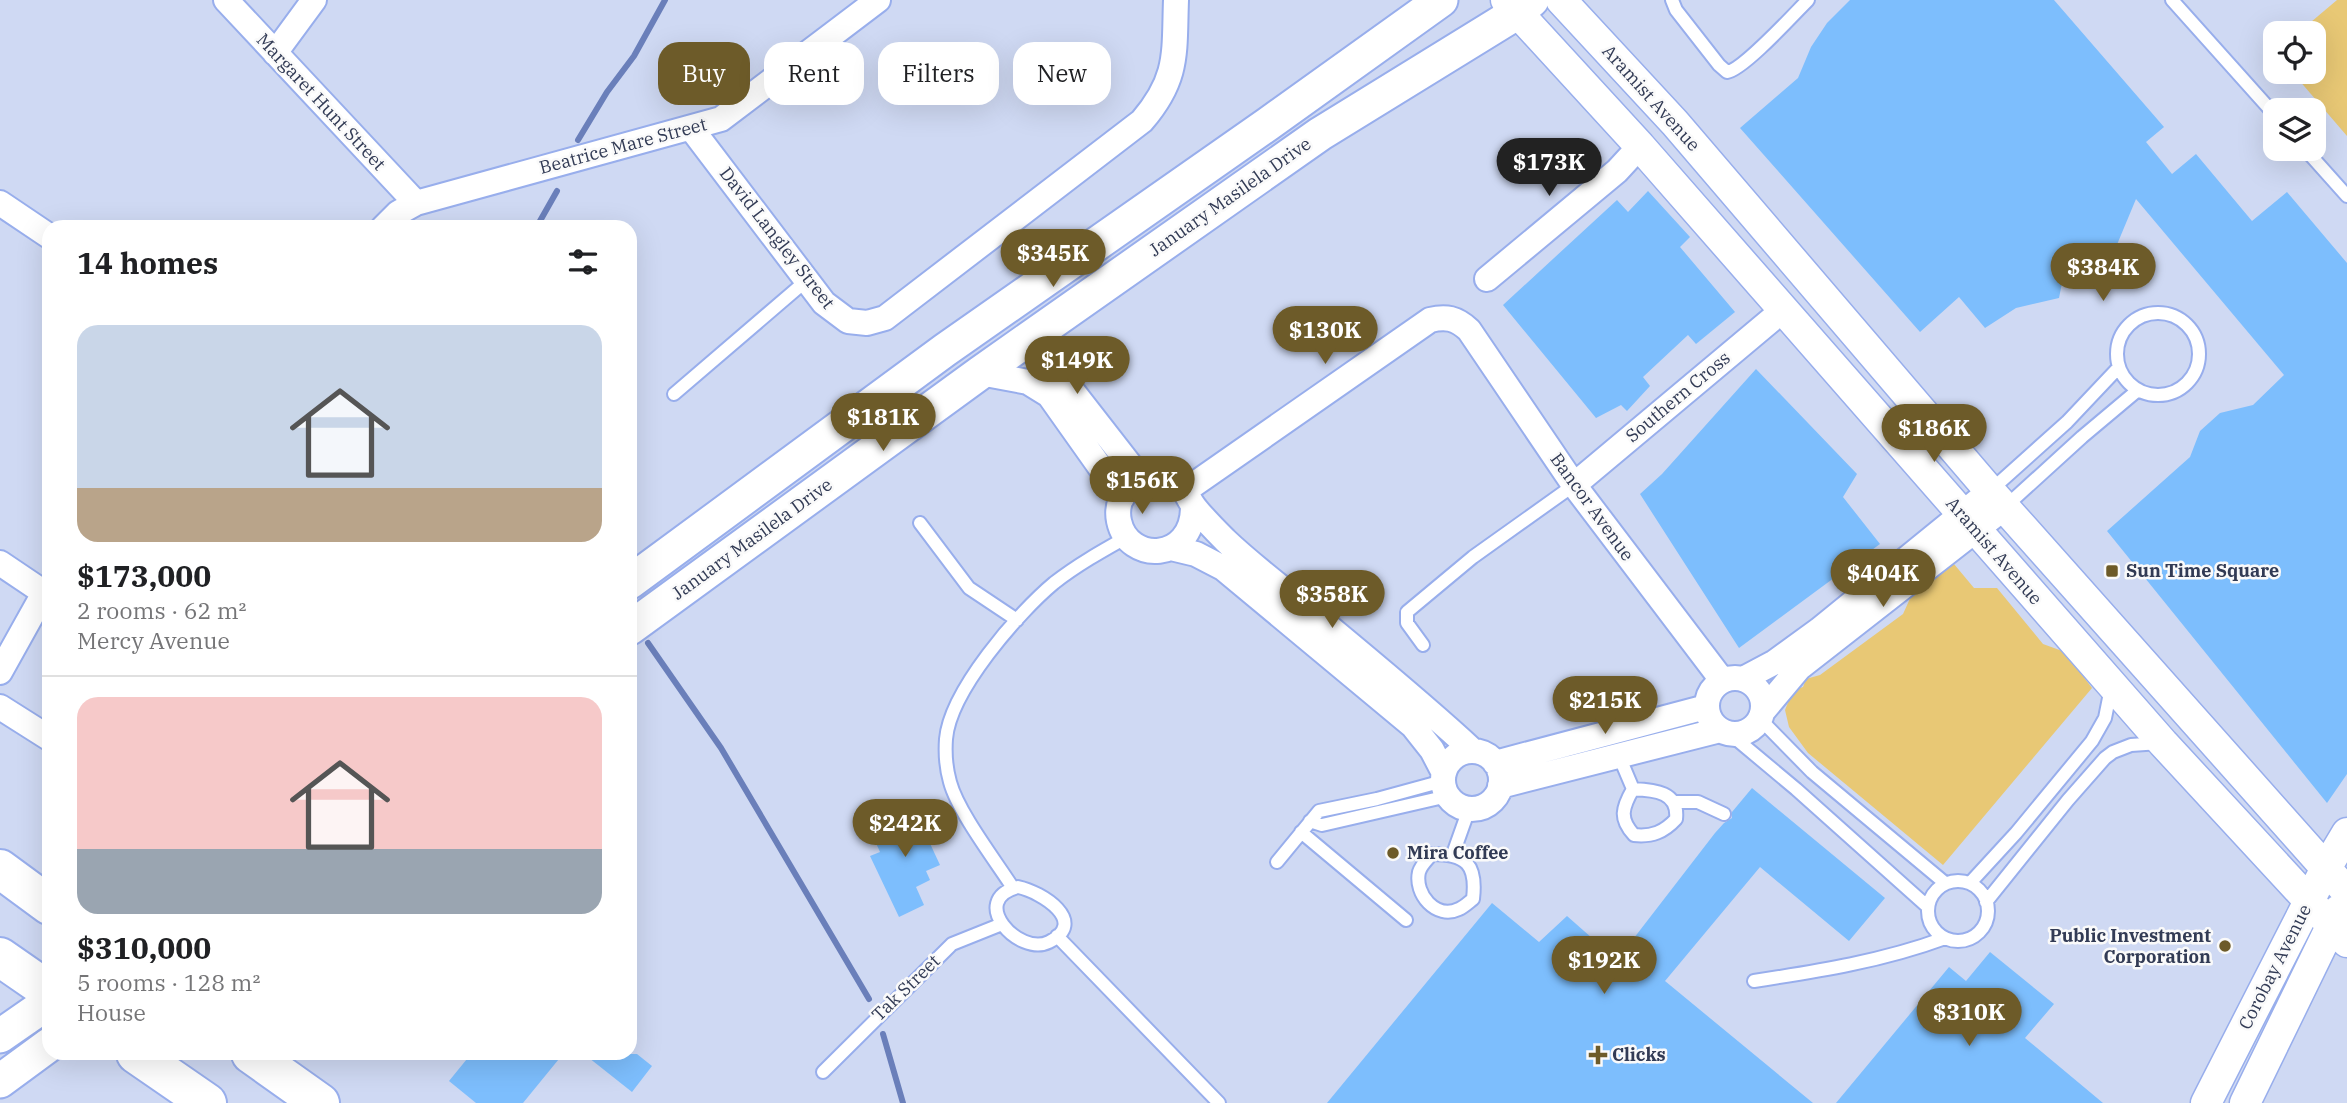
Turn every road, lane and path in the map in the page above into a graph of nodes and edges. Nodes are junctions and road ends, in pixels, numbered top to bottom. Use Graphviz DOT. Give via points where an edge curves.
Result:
graph roads {
  1 [pos="226,0"];
  2 [pos="314,0"];
  3 [pos="878,0"];
  4 [pos="1176,0"];
  5 [pos="1441,0"];
  6 [pos="1561,0"];
  7 [pos="1672,0"];
  8 [pos="1808,0"];
  9 [pos="2172,0"];
  10 [pos="1518,4"];
  11 [pos="275,53"];
  12 [pos="2263,102"];
  13 [pos="691,128"];
  14 [pos="1640,146"];
  15 [pos="2316,161"];
  16 [pos="2347,196"];
  17 [pos="416,203"];
  18 [pos="0,204"];
  19 [pos="391,220"];
  20 [pos="42,231"];
  21 [pos="1487,279"];
  22 [pos="807,280"];
  23 [pos="1783,310"];
  24 [pos="1032,339"];
  25 [pos="2119,368"];
  26 [pos="980,373"];
  27 [pos="2138,390"];
  28 [pos="674,394"];
  29 [pos="2067,422"];
  30 [pos="2082,437"];
  31 [pos="1141,479"];
  32 [pos="1574,485"];
  33 [pos="1122,498"];
  34 [pos="1189,498"];
  35 [pos="1997,499"];
  36 [pos="729,510"];
  37 [pos="1968,522"];
  38 [pos="920,523"];
  39 [pos="1127,537"];
  40 [pos="1171,548"];
  41 [pos="0,563"];
  42 [pos="637,577"];
  43 [pos="42,591"];
  44 [pos="42,602"];
  45 [pos="1017,620"];
  46 [pos="637,623"];
  47 [pos="1423,645"];
  48 [pos="0,672"];
  49 [pos="1733,679"];
  50 [pos="2111,684"];
  51 [pos="0,706"];
  52 [pos="1706,707"];
  53 [pos="1762,715"];
  54 [pos="1725,732"];
  55 [pos="42,733"];
  56 [pos="2164,743"];
  57 [pos="1473,751"];
  58 [pos="1619,756"];
  59 [pos="1498,775"];
  60 [pos="1633,789"];
  61 [pos="1451,790"];
  62 [pos="1674,802"];
  63 [pos="1724,814"];
  64 [pos="1301,832"];
  65 [pos="2347,833"];
  66 [pos="1453,854"];
  67 [pos="1277,862"];
  68 [pos="2326,868"];
  69 [pos="0,869"];
  70 [pos="1945,883"];
  71 [pos="1970,883"];
  72 [pos="1013,888"];
  73 [pos="2347,893"];
  74 [pos="42,900"];
  75 [pos="2310,901"];
  76 [pos="1986,902"];
  77 [pos="1928,907"];
  78 [pos="1406,920"];
  79 [pos="1002,924"];
  80 [pos="2339,933"];
  81 [pos="1057,936"];
  82 [pos="1945,938"];
  83 [pos="0,957"];
  84 [pos="1754,981"];
  85 [pos="42,986"];
  86 [pos="42,1007"];
  87 [pos="0,1036"];
  88 [pos="42,1050"];
  89 [pos="145,1060"];
  90 [pos="261,1060"];
  91 [pos="823,1072"];
  92 [pos="0,1081"];
  93 [pos="207,1103"];
  94 [pos="320,1103"];
  95 [pos="1219,1103"];
  96 [pos="2206,1103"];
  97 [pos="2245,1103"];
  1 -- 11 [label="street, Margaret Hunt Street"];
  2 -- 11 [label="street"];
  3 -- 13 [label="street, Beatrice Mare Street" via="721,119"];
  4 -- 22 [label="street, David Langley Street" via="1171,71 1162,96 1148,114 938,280 885,318 867,323 848,321 832,310"];
  5 -- 36 [label="main road, January Masilela Drive" via="945,349"];
  6 -- 35 [label="street, Aramist Avenue" via="1675,123"];
  7 -- 8 [label="lane" via="1727,72"];
  9 -- 12 [label="lane"];
  10 -- 14 [label="street, Aramist Avenue"];
  10 -- 24 [label="main road, January Masilela Drive" via="1320,134"];
  11 -- 17 [label="street, Margaret Hunt Street"];
  13 -- 17 [label="street, Beatrice Mare Street"];
  13 -- 22 [label="street, David Langley Street"];
  14 -- 21 [label="street" via="1617,172"];
  14 -- 23 [label="street, Aramist Avenue"];
  15 -- 16 [label="lane"];
  17 -- 19 [label="street, Beatrice Mare Street"];
  18 -- 20 [label="street"];
  22 -- 28 [label="lane"];
  23 -- 32 [label="street, Southern Cross"];
  23 -- 37 [label="street, Aramist Avenue"];
  24 -- 26 [label="main road, January Masilela Drive"];
  24 -- 31 [label="street"];
  24 -- 36 [label="main road" via="1016,331 994,338 813,468 781,488"];
  25 -- 27 [label="lane"];
  25 -- 27 [label="lane" via="2120,335 2135,319 2166,313 2186,323 2199,352 2189,382 2159,395"];
  25 -- 29 [label="lane"];
  26 -- 33 [label="street" via="1028,382 1049,395"];
  26 -- 46 [label="main road, January Masilela Drive"];
  27 -- 30 [label="lane"];
  29 -- 30 [label="lane"];
  29 -- 35 [label="lane"];
  30 -- 35 [label="lane"];
  31 -- 33 [label="street"];
  31 -- 34 [label="street" via="1170,478"];
  32 -- 34 [label="street, Bancor Avenue" via="1469,330 1442,317 1430,320"];
  32 -- 47 [label="lane" via="1406,612 1407,623"];
  32 -- 49 [label="street, Bancor Avenue"];
  33 -- 39 [label="street" via="1118,519"];
  34 -- 40 [label="street" via="1193,519 1189,531"];
  34 -- 57 [label="street" via="1227,542"];
  35 -- 37 [label="street"];
  35 -- 68 [label="street, Aramist Avenue"];
  36 -- 42 [label="main road, January Masilela Drive"];
  37 -- 49 [label="street" via="1775,662"];
  37 -- 50 [label="street, Aramist Avenue"];
  37 -- 53 [label="street" via="1800,668"];
  38 -- 45 [label="lane" via="969,588"];
  39 -- 40 [label="street" via="1147,550"];
  39 -- 45 [label="lane" via="1053,584"];
  40 -- 61 [label="street" via="1223,568 1413,726 1432,750"];
  41 -- 43 [label="street"];
  44 -- 48 [label="street"];
  45 -- 72 [label="lane" via="971,678 948,729 946,760 951,786"];
  49 -- 52 [label="street" via="1710,692"];
  49 -- 53 [label="street" via="1756,686"];
  50 -- 56 [label="street, Aramist Avenue"];
  50 -- 71 [label="lane" via="2097,734"];
  51 -- 55 [label="street"];
  52 -- 54 [label="street" via="1713,724"];
  52 -- 59 [label="street"];
  53 -- 54 [label="street" via="1747,732"];
  53 -- 70 [label="lane" via="1812,772"];
  54 -- 58 [label="street"];
  54 -- 77 [label="lane"];
  56 -- 75 [label="street, Aramist Avenue"];
  56 -- 76 [label="lane" via="2131,745 2105,758"];
  57 -- 59 [label="street" via="1489,757"];
  57 -- 61 [label="street" via="1451,759"];
  58 -- 59 [label="street"];
  58 -- 60 [label="lane"];
  59 -- 61 [label="street" via="1492,801 1478,808"];
  60 -- 62 [label="lane" via="1666,793"];
  60 -- 62 [label="lane" via="1626,800 1624,824 1634,835 1658,834 1670,826 1676,819"];
  61 -- 64 [label="lane" via="1322,825 1310,821"];
  61 -- 66 [label="lane"];
  62 -- 63 [label="lane" via="1699,802"];
  64 -- 67 [label="lane"];
  64 -- 78 [label="lane"];
  65 -- 68 [label="street, Corobay Avenue"];
  66 -- 66 [label="lane" via="1467,862 1475,878 1473,899 1458,910 1443,911 1424,898 1419,874 1432,854"];
  68 -- 73 [label="street, Aramist Avenue"];
  68 -- 75 [label="street, Corobay Avenue"];
  69 -- 74 [label="main road"];
  70 -- 71 [label="lane"];
  70 -- 77 [label="lane"];
  71 -- 76 [label="lane"];
  72 -- 79 [label="lane" via="1001,894 996,905"];
  72 -- 81 [label="lane" via="1029,889 1054,903 1063,923"];
  73 -- 80 [label="street, Corobay Avenue"];
  75 -- 80 [label="street, Aramist Avenue"];
  75 -- 96 [label="street, Corobay Avenue"];
  76 -- 82 [label="lane" via="1987,917 1980,931 1963,940"];
  77 -- 82 [label="lane" via="1931,925"];
  79 -- 81 [label="lane" via="1031,944 1043,945"];
  79 -- 91 [label="lane, Tak Street" via="952,944"];
  80 -- 97 [label="street, Corobay Avenue"];
  81 -- 95 [label="lane"];
  82 -- 84 [label="lane" via="1872,960"];
  83 -- 85 [label="main road"];
  86 -- 87 [label="main road"];
  88 -- 92 [label="main road"];
  89 -- 93 [label="main road"];
  90 -- 94 [label="main road"];
}
